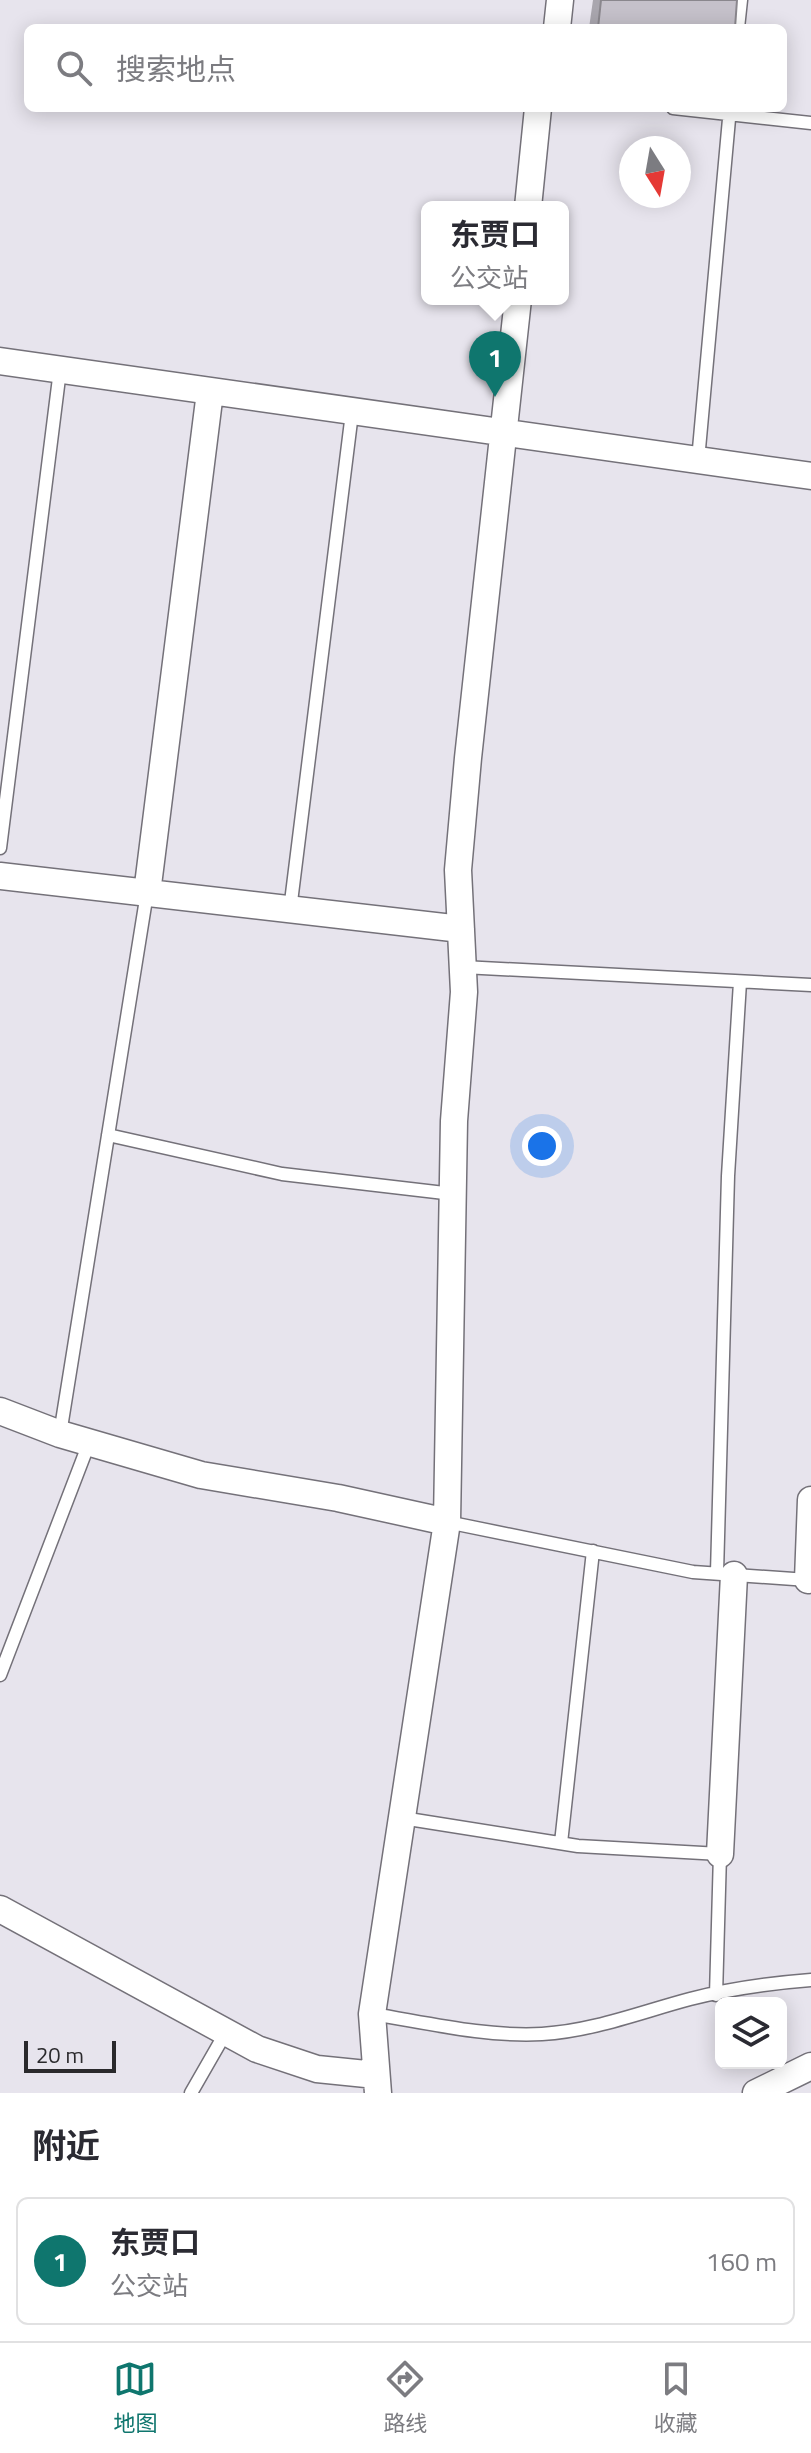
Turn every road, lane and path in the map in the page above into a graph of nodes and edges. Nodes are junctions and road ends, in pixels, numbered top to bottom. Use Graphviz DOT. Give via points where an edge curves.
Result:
graph roads {
  1 [pos="548,0"];
  2 [pos="560,0"];
  3 [pos="741,0"];
  4 [pos="545,24"];
  5 [pos="557,24"];
  6 [pos="738,24"];
  7 [pos="538,112"];
  8 [pos="550,112"];
  9 [pos="729,112"];
  10 [pos="736,112"];
  11 [pos="811,123"];
  12 [pos="529,201"];
  13 [pos="541,201"];
  14 [pos="518,305"];
  15 [pos="530,305"];
  16 [pos="0,361"];
  17 [pos="60,370"];
  18 [pos="210,392"];
  19 [pos="352,413"];
  20 [pos="512,434"];
  21 [pos="698,460"];
  22 [pos="811,476"];
  23 [pos="0,848"];
  24 [pos="0,876"];
  25 [pos="147,893"];
  26 [pos="290,910"];
  27 [pos="461,929"];
  28 [pos="463,967"];
  29 [pos="740,982"];
  30 [pos="811,985"];
  31 [pos="108,1135"];
  32 [pos="453,1194"];
  33 [pos="0,1411"];
  34 [pos="60,1434"];
  35 [pos="89,1443"];
  36 [pos="811,1500"];
  37 [pos="447,1522"];
  38 [pos="593,1551"];
  39 [pos="725,1574"];
  40 [pos="809,1580"];
  41 [pos="0,1675"];
  42 [pos="402,1818"];
  43 [pos="561,1843"];
  44 [pos="720,1854"];
  45 [pos="0,1909"];
  46 [pos="811,1980"];
  47 [pos="716,1995"];
  48 [pos="372,2014"];
  49 [pos="226,2032"];
  50 [pos="811,2066"];
  51 [pos="377,2084"];
  52 [pos="191,2093"];
  53 [pos="756,2093"];
  1 -- 4 [label="street"];
  2 -- 5 [label="street"];
  3 -- 6 [label="lane"];
  7 -- 12 [label="street"];
  8 -- 13 [label="street"];
  9 -- 21 [label="lane"];
  10 -- 11 [label="lane"];
  14 -- 20 [label="street"];
  15 -- 20 [label="street"];
  16 -- 17 [label="street"];
  17 -- 18 [label="street"];
  17 -- 23 [label="lane"];
  18 -- 19 [label="street"];
  18 -- 25 [label="street"];
  19 -- 20 [label="street"];
  19 -- 26 [label="lane"];
  20 -- 21 [label="street"];
  20 -- 27 [label="street" via="471,874"];
  21 -- 22 [label="street"];
  24 -- 25 [label="street"];
  25 -- 26 [label="street"];
  25 -- 31 [label="lane"];
  26 -- 27 [label="street"];
  27 -- 28 [label="street"];
  28 -- 29 [label="lane"];
  28 -- 32 [label="street"];
  29 -- 30 [label="lane"];
  29 -- 39 [label="lane" via="728,1176"];
  31 -- 32 [label="lane" via="282,1174"];
  31 -- 34 [label="lane"];
  32 -- 37 [label="street"];
  33 -- 34 [label="street"];
  34 -- 35 [label="street"];
  35 -- 37 [label="street" via="201,1475"];
  35 -- 41 [label="lane"];
  36 -- 40 [label="street"];
  37 -- 38 [label="lane"];
  37 -- 42 [label="street"];
  38 -- 39 [label="lane"];
  38 -- 43 [label="lane"];
  39 -- 40 [label="lane"];
  39 -- 44 [label="street"];
  42 -- 43 [label="lane"];
  42 -- 48 [label="street"];
  43 -- 44 [label="lane"];
  44 -- 47 [label="lane"];
  45 -- 49 [label="street"];
  46 -- 47 [label="lane"];
  47 -- 48 [label="lane" via="624,2020 543,2034 480,2032"];
  48 -- 51 [label="street"];
  49 -- 51 [label="street" via="257,2049"];
  49 -- 52 [label="lane"];
  50 -- 53 [label="street"];
}
